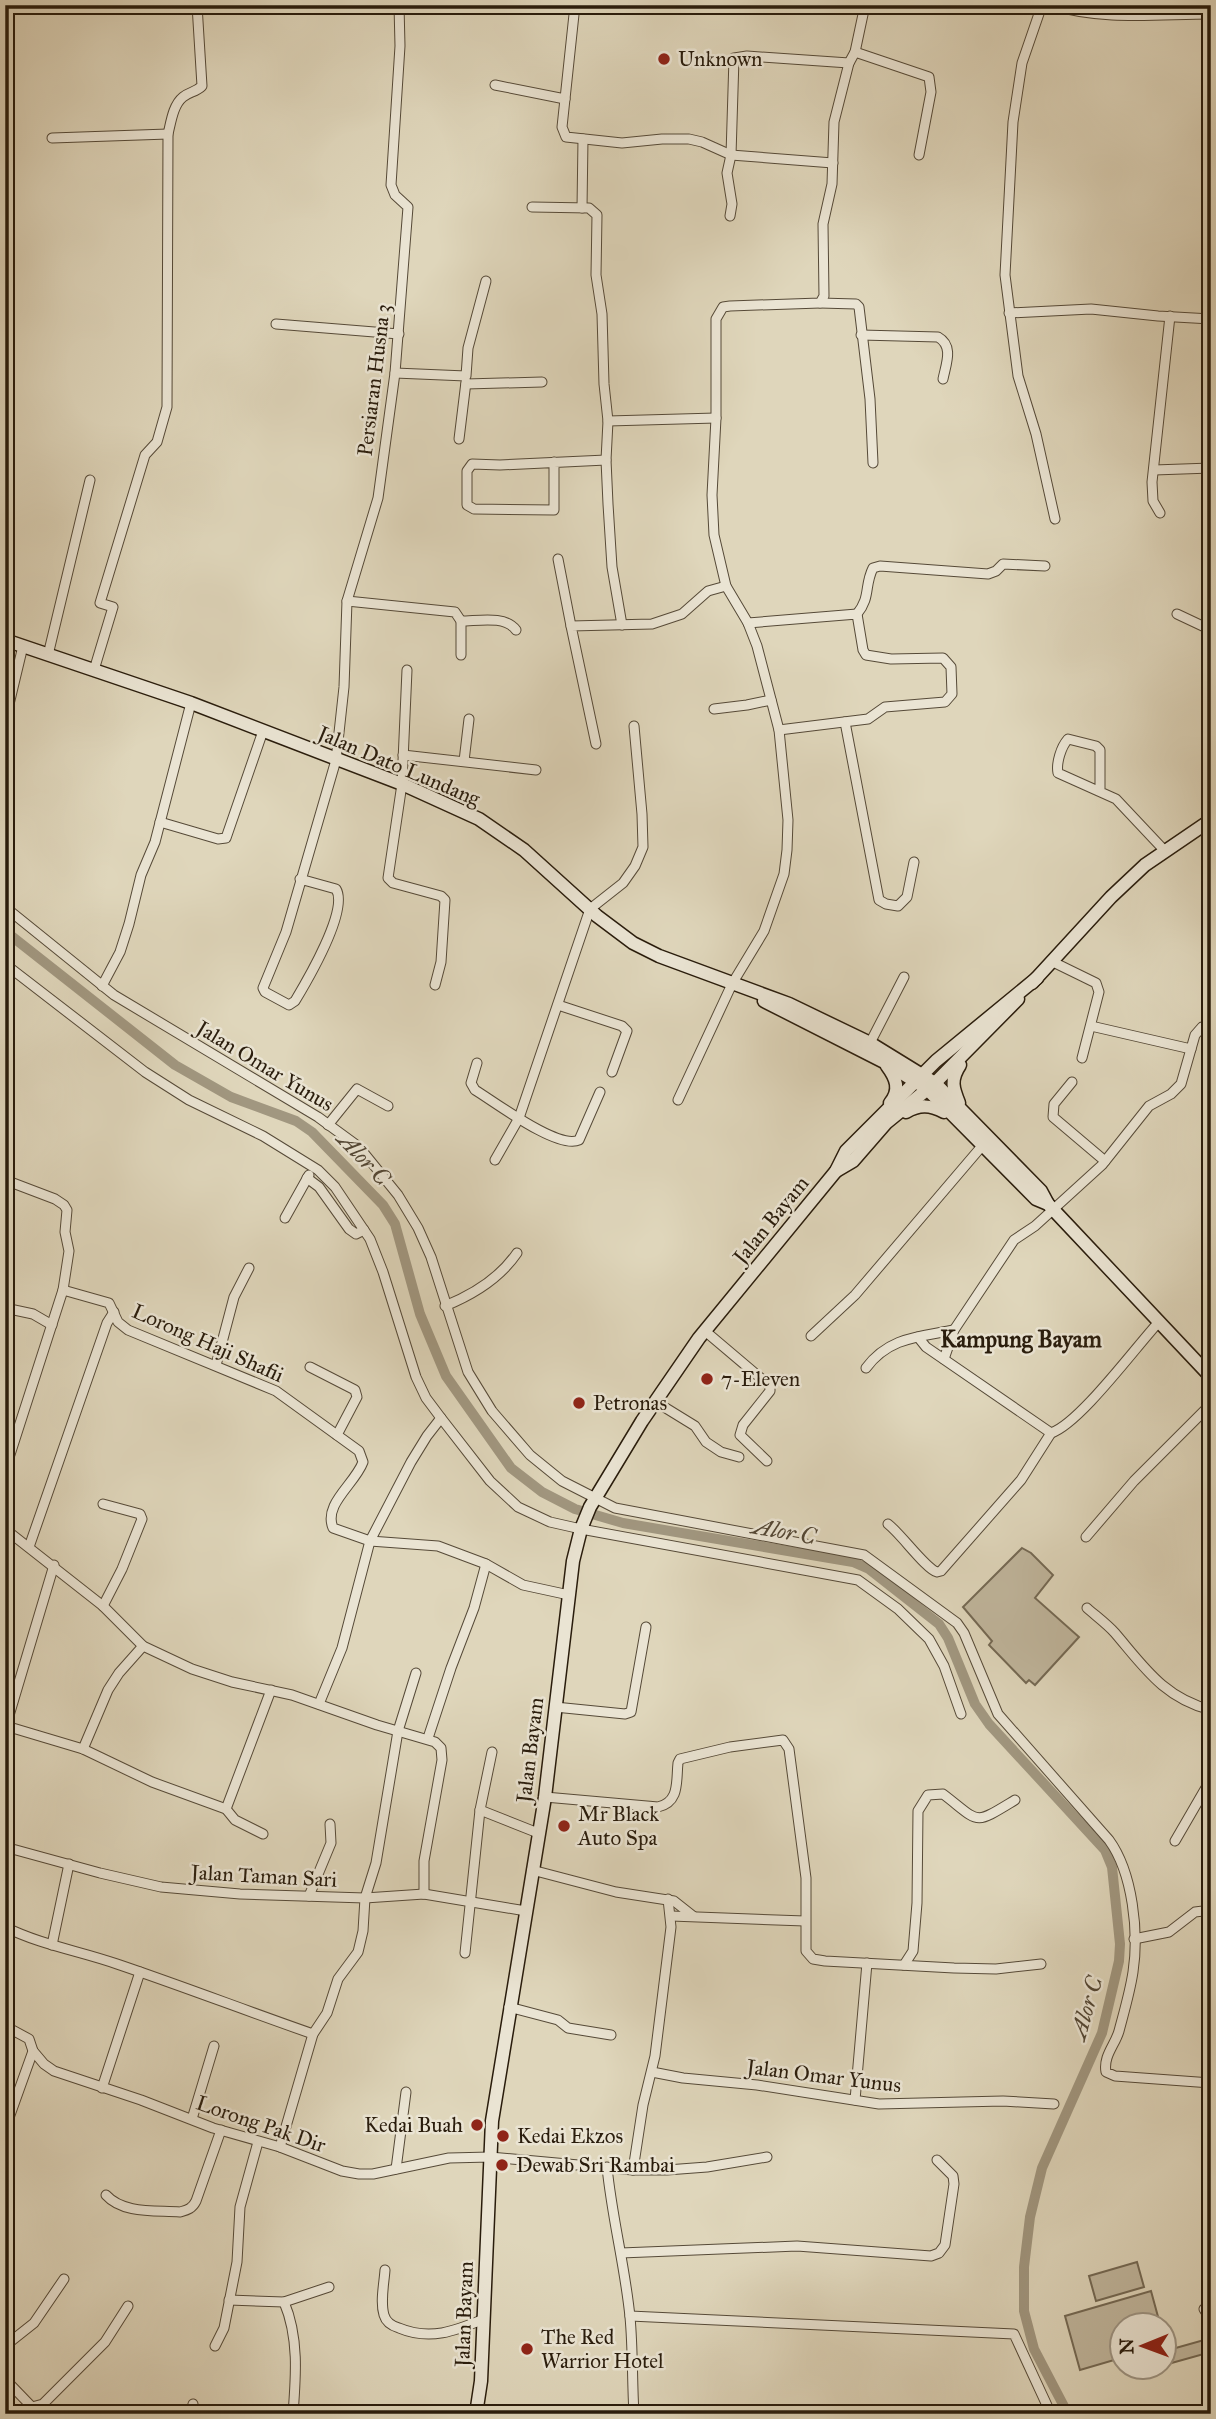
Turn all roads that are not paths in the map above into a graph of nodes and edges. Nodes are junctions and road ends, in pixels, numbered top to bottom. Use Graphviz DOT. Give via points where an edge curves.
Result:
graph roads {
  1 [pos="197,5"];
  2 [pos="399,5"];
  3 [pos="575,5"];
  4 [pos="865,5"];
  5 [pos="1042,5"];
  6 [pos="1052,5"];
  7 [pos="1211,14"];
  8 [pos="855,52"];
  9 [pos="849,63"];
  10 [pos="495,85"];
  11 [pos="565,99"];
  12 [pos="168,134"];
  13 [pos="51,138"];
  14 [pos="583,138"];
  15 [pos="731,155"];
  16 [pos="919,155"];
  17 [pos="833,163"];
  18 [pos="532,207"];
  19 [pos="582,208"];
  20 [pos="730,216"];
  21 [pos="486,281"];
  22 [pos="820,303"];
  23 [pos="1009,313"];
  24 [pos="1170,316"];
  25 [pos="1211,319"];
  26 [pos="276,324"];
  27 [pos="399,334"];
  28 [pos="861,335"];
  29 [pos="395,373"];
  30 [pos="943,379"];
  31 [pos="466,380"];
  32 [pos="542,383"];
  33 [pos="716,418"];
  34 [pos="608,421"];
  35 [pos="459,439"];
  36 [pos="606,460"];
  37 [pos="554,462"];
  38 [pos="873,463"];
  39 [pos="1211,468"];
  40 [pos="1154,470"];
  41 [pos="90,480"];
  42 [pos="1160,513"];
  43 [pos="1055,519"];
  44 [pos="558,559"];
  45 [pos="1045,566"];
  46 [pos="726,586"];
  47 [pos="348,601"];
  48 [pos="857,614"];
  49 [pos="1178,614"];
  50 [pos="461,621"];
  51 [pos="748,623"];
  52 [pos="622,625"];
  53 [pos="571,626"];
  54 [pos="516,630"];
  55 [pos="1211,630"];
  56 [pos="5,640"];
  57 [pos="23,646"];
  58 [pos="48,655"];
  59 [pos="461,655"];
  60 [pos="94,670"];
  61 [pos="407,670"];
  62 [pos="771,700"];
  63 [pos="191,703"];
  64 [pos="714,709"];
  65 [pos="469,719"];
  66 [pos="5,721"];
  67 [pos="845,722"];
  68 [pos="634,726"];
  69 [pos="779,730"];
  70 [pos="263,731"];
  71 [pos="596,744"];
  72 [pos="403,755"];
  73 [pos="336,760"];
  74 [pos="464,761"];
  75 [pos="536,770"];
  76 [pos="402,784"];
  77 [pos="1100,791"];
  78 [pos="1211,820"];
  79 [pos="160,822"];
  80 [pos="1164,850"];
  81 [pos="914,862"];
  82 [pos="300,879"];
  83 [pos="5,907"];
  84 [pos="590,909"];
  85 [pos="1051,961"];
  86 [pos="5,964"];
  87 [pos="904,976"];
  88 [pos="1037,978"];
  89 [pos="435,985"];
  90 [pos="102,986"];
  91 [pos="738,986"];
  92 [pos="558,1005"];
  93 [pos="1091,1026"];
  94 [pos="1211,1026"];
  95 [pos="870,1043"];
  96 [pos="1191,1049"];
  97 [pos="970,1050"];
  98 [pos="885,1058"];
  99 [pos="1082,1058"];
  100 [pos="936,1061"];
  101 [pos="477,1063"];
  102 [pos="612,1072"];
  103 [pos="1072,1082"];
  104 [pos="925,1083"];
  105 [pos="600,1092"];
  106 [pos="678,1100"];
  107 [pos="388,1106"];
  108 [pos="959,1114"];
  109 [pos="520,1118"];
  110 [pos="882,1120"];
  111 [pos="328,1125"];
  112 [pos="982,1146"];
  113 [pos="495,1160"];
  114 [pos="1105,1161"];
  115 [pos="313,1167"];
  116 [pos="307,1178"];
  117 [pos="5,1180"];
  118 [pos="1050,1207"];
  119 [pos="285,1218"];
  120 [pos="364,1230"];
  121 [pos="517,1253"];
  122 [pos="249,1268"];
  123 [pos="63,1290"];
  124 [pos="445,1306"];
  125 [pos="5,1308"];
  126 [pos="114,1312"];
  127 [pos="1158,1323"];
  128 [pos="52,1325"];
  129 [pos="954,1330"];
  130 [pos="705,1331"];
  131 [pos="811,1336"];
  132 [pos="918,1337"];
  133 [pos="944,1360"];
  134 [pos="216,1365"];
  135 [pos="310,1367"];
  136 [pos="866,1368"];
  137 [pos="1211,1377"];
  138 [pos="656,1402"];
  139 [pos="1211,1404"];
  140 [pos="441,1418"];
  141 [pos="1051,1433"];
  142 [pos="337,1435"];
  143 [pos="738,1457"];
  144 [pos="767,1461"];
  145 [pos="5,1469"];
  146 [pos="593,1502"];
  147 [pos="103,1504"];
  148 [pos="888,1524"];
  149 [pos="582,1527"];
  150 [pos="5,1529"];
  151 [pos="1086,1537"];
  152 [pos="370,1541"];
  153 [pos="29,1547"];
  154 [pos="486,1564"];
  155 [pos="54,1565"];
  156 [pos="569,1595"];
  157 [pos="103,1606"];
  158 [pos="1087,1608"];
  159 [pos="646,1628"];
  160 [pos="143,1646"];
  161 [pos="416,1673"];
  162 [pos="271,1690"];
  163 [pos="319,1704"];
  164 [pos="555,1707"];
  165 [pos="1211,1710"];
  166 [pos="961,1714"];
  167 [pos="6,1728"];
  168 [pos="398,1731"];
  169 [pos="428,1738"];
  170 [pos="83,1749"];
  171 [pos="492,1752"];
  172 [pos="1211,1779"];
  173 [pos="545,1797"];
  174 [pos="1015,1800"];
  175 [pos="226,1809"];
  176 [pos="480,1810"];
  177 [pos="330,1824"];
  178 [pos="538,1833"];
  179 [pos="262,1834"];
  180 [pos="1175,1842"];
  181 [pos="5,1847"];
  182 [pos="69,1864"];
  183 [pos="531,1870"];
  184 [pos="424,1894"];
  185 [pos="309,1896"];
  186 [pos="365,1898"];
  187 [pos="668,1899"];
  188 [pos="469,1901"];
  189 [pos="1211,1910"];
  190 [pos="526,1911"];
  191 [pos="671,1916"];
  192 [pos="693,1916"];
  193 [pos="805,1921"];
  194 [pos="5,1927"];
  195 [pos="1134,1940"];
  196 [pos="52,1945"];
  197 [pos="465,1953"];
  198 [pos="867,1963"];
  199 [pos="1041,1964"];
  200 [pos="904,1965"];
  201 [pos="140,1972"];
  202 [pos="509,2007"];
  203 [pos="5,2026"];
  204 [pos="313,2035"];
  205 [pos="611,2035"];
  206 [pos="214,2046"];
  207 [pos="33,2051"];
  208 [pos="652,2072"];
  209 [pos="1211,2083"];
  210 [pos="102,2088"];
  211 [pos="406,2092"];
  212 [pos="855,2100"];
  213 [pos="1054,2104"];
  214 [pos="191,2119"];
  215 [pos="5,2129"];
  216 [pos="221,2130"];
  217 [pos="258,2142"];
  218 [pos="280,2147"];
  219 [pos="489,2157"];
  220 [pos="767,2157"];
  221 [pos="937,2160"];
  222 [pos="607,2167"];
  223 [pos="397,2169"];
  224 [pos="632,2170"];
  225 [pos="106,2195"];
  226 [pos="621,2253"];
  227 [pos="384,2270"];
  228 [pos="64,2279"];
  229 [pos="329,2287"];
  230 [pos="229,2300"];
  231 [pos="284,2302"];
  232 [pos="128,2306"];
  233 [pos="1204,2309"];
  234 [pos="630,2316"];
  235 [pos="484,2319"];
  236 [pos="1211,2320"];
  237 [pos="5,2346"];
  238 [pos="215,2346"];
  239 [pos="5,2379"];
  240 [pos="293,2414"];
  241 [pos="476,2414"];
  242 [pos="635,2414"];
  243 [pos="1051,2414"];
  1 -- 12 [label="street" via="202,86 176,105"];
  2 -- 27 [label="street, Persiaran Husna 3" via="391,186 408,207"];
  3 -- 11 [label="street"];
  4 -- 8 [label="street"];
  5 -- 23 [label="street" via="1023,63 1013,122 1005,275"];
  6 -- 7 [label="street" via="1099,14"];
  8 -- 9 [label="street"];
  8 -- 16 [label="street" via="929,77 931,92"];
  9 -- 15 [label="street" via="734,58"];
  9 -- 17 [label="street" via="834,122"];
  10 -- 11 [label="street"];
  11 -- 14 [label="street" via="564,135"];
  12 -- 13 [label="street"];
  12 -- 60 [label="street" via="167,407 157,442 145,455 100,603 113,607"];
  14 -- 15 [label="street" via="622,143 689,139"];
  14 -- 19 [label="street"];
  15 -- 17 [label="street"];
  15 -- 20 [label="street" via="727,173"];
  17 -- 22 [label="street" via="822,224 825,286"];
  18 -- 19 [label="street"];
  19 -- 34 [label="street" via="592,209 598,219 596,275"];
  21 -- 31 [label="street" via="468,348"];
  22 -- 28 [label="street" via="856,304"];
  22 -- 33 [label="street" via="723,307 715,334"];
  23 -- 24 [label="street" via="1091,309"];
  23 -- 43 [label="street" via="1018,376"];
  24 -- 25 [label="street"];
  24 -- 40 [label="street"];
  26 -- 27 [label="street"];
  27 -- 29 [label="street, Persiaran Husna 3"];
  28 -- 30 [label="street" via="938,337 947,346"];
  28 -- 38 [label="street"];
  29 -- 31 [label="street"];
  29 -- 47 [label="street, Persiaran Husna 3" via="378,498"];
  31 -- 32 [label="street"];
  31 -- 35 [label="street"];
  33 -- 34 [label="street"];
  33 -- 46 [label="street" via="714,535"];
  34 -- 36 [label="street"];
  36 -- 37 [label="street"];
  36 -- 52 [label="street" via="612,567"];
  37 -- 37 [label="street" via="470,465 467,505 474,509 554,510"];
  39 -- 40 [label="street"];
  40 -- 42 [label="street" via="1153,501"];
  41 -- 58 [label="street"];
  44 -- 53 [label="street"];
  45 -- 48 [label="street" via="1003,564 988,574 880,566 873,568 866,604"];
  46 -- 51 [label="street"];
  46 -- 52 [label="street" via="708,591 682,614 652,624"];
  47 -- 50 [label="street" via="455,612"];
  47 -- 73 [label="street, Persiaran Husna 3"];
  48 -- 51 [label="street"];
  48 -- 67 [label="street" via="866,655 943,658 951,667 952,694 945,702 885,707 868,719"];
  49 -- 55 [label="street"];
  50 -- 54 [label="street" via="501,620"];
  50 -- 59 [label="street"];
  51 -- 62 [label="street"];
  52 -- 53 [label="street"];
  53 -- 71 [label="street"];
  56 -- 57 [label="main road, Jalan Dato Lundang"];
  57 -- 58 [label="main road, Jalan Dato Lundang"];
  57 -- 66 [label="street"];
  58 -- 60 [label="main road, Jalan Dato Lundang"];
  60 -- 63 [label="main road, Jalan Dato Lundang"];
  61 -- 72 [label="street"];
  62 -- 64 [label="street"];
  62 -- 69 [label="street"];
  63 -- 70 [label="main road, Jalan Dato Lundang"];
  63 -- 79 [label="street"];
  65 -- 74 [label="street"];
  67 -- 69 [label="street"];
  67 -- 81 [label="street" via="878,900 898,906 907,897"];
  68 -- 84 [label="street" via="643,847 623,883"];
  69 -- 91 [label="street" via="788,820 784,874"];
  70 -- 73 [label="main road, Jalan Dato Lundang"];
  70 -- 79 [label="street" via="226,838"];
  72 -- 74 [label="street"];
  72 -- 76 [label="street"];
  73 -- 76 [label="main road, Jalan Dato Lundang"];
  73 -- 82 [label="street, Persiaran Husna 3"];
  74 -- 75 [label="street"];
  76 -- 84 [label="main road, Jalan Dato Lundang" via="502,833"];
  76 -- 89 [label="street" via="388,878 445,900"];
  77 -- 77 [label="street" via="1058,774 1060,753 1068,740 1100,750"];
  77 -- 80 [label="street" via="1116,799"];
  78 -- 80 [label="main road"];
  79 -- 90 [label="street" via="120,952"];
  80 -- 85 [label="main road" via="1111,897"];
  82 -- 82 [label="street, Persiaran Husna 3" via="286,932 263,988 285,1004 295,1001 323,952 340,896 337,889"];
  83 -- 90 [label="street, Jalan Omar Yunus"];
  84 -- 91 [label="main road, Jalan Dato Lundang" via="633,943"];
  84 -- 92 [label="street"];
  85 -- 88 [label="main road"];
  85 -- 93 [label="street" via="1096,983 1099,992"];
  86 -- 115 [label="street" via="145,1072"];
  87 -- 95 [label="street"];
  88 -- 97 [label="main road"];
  88 -- 100 [label="main road"];
  90 -- 111 [label="street, Jalan Omar Yunus"];
  91 -- 95 [label="main road, Jalan Dato Lundang" via="789,1004"];
  91 -- 98 [label="main road, Jalan Dato Lundang" via="784,1013"];
  91 -- 106 [label="street"];
  92 -- 102 [label="street" via="627,1031"];
  92 -- 109 [label="street"];
  93 -- 96 [label="street"];
  93 -- 99 [label="street"];
  94 -- 96 [label="street" via="1202,1027 1195,1035"];
  95 -- 98 [label="main road, Jalan Dato Lundang"];
  96 -- 114 [label="street" via="1181,1084 1149,1106"];
  97 -- 104 [label="main road"];
  97 -- 108 [label="main road" via="952,1084"];
  98 -- 100 [label="main road"];
  98 -- 104 [label="main road, Jalan Dato Lundang"];
  98 -- 110 [label="main road" via="897,1086"];
  100 -- 104 [label="main road"];
  101 -- 109 [label="street" via="473,1088"];
  103 -- 114 [label="street" via="1054,1104 1053,1118"];
  104 -- 108 [label="main road, Jalan Dato Lundang"];
  104 -- 110 [label="main road, Jalan Bayam"];
  105 -- 109 [label="street" via="579,1140 573,1143"];
  107 -- 111 [label="street" via="357,1089"];
  108 -- 110 [label="main road" via="928,1105"];
  108 -- 112 [label="main road, Jalan Dato Lundang"];
  108 -- 118 [label="main road, Jalan Dato Lundang" via="1041,1191"];
  109 -- 113 [label="street"];
  110 -- 130 [label="main road, Jalan Bayam" via="853,1161 835,1171"];
  111 -- 124 [label="street, Jalan Omar Yunus" via="359,1147 398,1195 431,1257"];
  112 -- 118 [label="main road, Jalan Dato Lundang"];
  112 -- 131 [label="street" via="855,1295"];
  114 -- 118 [label="street"];
  115 -- 116 [label="street"];
  115 -- 120 [label="street" via="335,1187"];
  116 -- 119 [label="street"];
  116 -- 120 [label="street" via="319,1187 349,1229 356,1234"];
  117 -- 123 [label="street" via="55,1199 67,1210 69,1251"];
  118 -- 127 [label="main road, Jalan Dato Lundang"];
  118 -- 129 [label="street" via="1035,1226 1014,1240"];
  120 -- 140 [label="street" via="383,1272 416,1377"];
  121 -- 124 [label="street" via="477,1292"];
  122 -- 134 [label="street" via="234,1297"];
  123 -- 126 [label="street, Lorong Haji Shafii" via="109,1303"];
  123 -- 128 [label="street"];
  124 -- 146 [label="street, Jalan Omar Yunus" via="468,1371 492,1412 530,1455"];
  125 -- 128 [label="street" via="33,1314"];
  126 -- 134 [label="street, Lorong Haji Shafii" via="117,1322 128,1330"];
  126 -- 153 [label="street"];
  127 -- 137 [label="main road, Jalan Dato Lundang"];
  127 -- 141 [label="street" via="1086,1405"];
  128 -- 145 [label="street"];
  129 -- 132 [label="street"];
  129 -- 133 [label="street"];
  130 -- 138 [label="main road, Jalan Bayam"];
  130 -- 144 [label="street" via="771,1386 740,1435"];
  132 -- 133 [label="street"];
  132 -- 136 [label="street" via="884,1349"];
  133 -- 141 [label="street"];
  134 -- 142 [label="street, Lorong Haji Shafii" via="276,1391"];
  135 -- 142 [label="street" via="355,1390"];
  138 -- 143 [label="street" via="695,1426 706,1442"];
  138 -- 146 [label="main road, Jalan Bayam"];
  139 -- 151 [label="street"];
  140 -- 149 [label="street" via="490,1480 518,1507 550,1522"];
  140 -- 152 [label="street" via="411,1462"];
  141 -- 148 [label="street" via="1021,1480 941,1571 929,1569"];
  142 -- 152 [label="street, Lorong Haji Shafii" via="359,1451 363,1462 332,1507 330,1522 340,1532"];
  146 -- 149 [label="main road, Jalan Bayam"];
  146 -- 195 [label="street, Jalan Omar Yunus" via="864,1555 950,1617 964,1633 998,1714 1117,1852 1130,1895"];
  147 -- 157 [label="street" via="140,1514 142,1519"];
  149 -- 156 [label="main road, Jalan Bayam"];
  149 -- 166 [label="street" via="858,1580 929,1639"];
  150 -- 153 [label="street"];
  152 -- 154 [label="street, Lorong Haji Shafii" via="438,1546"];
  152 -- 163 [label="street" via="342,1648"];
  153 -- 155 [label="street"];
  154 -- 156 [label="street, Lorong Haji Shafii" via="523,1585"];
  154 -- 169 [label="street"];
  155 -- 157 [label="street"];
  155 -- 167 [label="street"];
  156 -- 164 [label="main road, Jalan Bayam"];
  157 -- 160 [label="street"];
  158 -- 165 [label="street" via="1114,1631 1160,1684"];
  159 -- 164 [label="street" via="631,1712"];
  160 -- 162 [label="street" via="192,1669"];
  160 -- 170 [label="street" via="108,1690"];
  161 -- 168 [label="street"];
  162 -- 163 [label="street"];
  162 -- 175 [label="street"];
  163 -- 168 [label="street"];
  164 -- 173 [label="main road, Jalan Bayam"];
  167 -- 170 [label="street"];
  168 -- 169 [label="street"];
  168 -- 186 [label="street" via="376,1863"];
  169 -- 184 [label="street" via="441,1748 442,1760 424,1861"];
  170 -- 175 [label="street" via="152,1782"];
  171 -- 176 [label="street"];
  172 -- 180 [label="street"];
  173 -- 178 [label="main road, Jalan Bayam"];
  173 -- 193 [label="street" via="668,1805 674,1799 680,1759 783,1740 789,1749 806,1878"];
  174 -- 200 [label="street" via="981,1819 972,1818 943,1794 928,1795 918,1811 913,1951"];
  175 -- 179 [label="street" via="235,1820"];
  176 -- 178 [label="street"];
  176 -- 188 [label="street"];
  177 -- 185 [label="street" via="331,1843"];
  178 -- 183 [label="main road, Jalan Bayam"];
  181 -- 182 [label="street, Jalan Taman Sari"];
  182 -- 185 [label="street, Jalan Taman Sari" via="161,1887"];
  182 -- 196 [label="street"];
  183 -- 187 [label="street" via="616,1892"];
  183 -- 190 [label="main road, Jalan Bayam"];
  184 -- 186 [label="street, Jalan Taman Sari"];
  184 -- 188 [label="street, Jalan Taman Sari"];
  185 -- 186 [label="street, Jalan Taman Sari"];
  186 -- 204 [label="street" via="358,1952 338,1979 327,2013"];
  187 -- 191 [label="street"];
  187 -- 192 [label="street"];
  188 -- 190 [label="street, Jalan Taman Sari"];
  188 -- 197 [label="street"];
  189 -- 195 [label="street" via="1195,1912 1169,1932"];
  190 -- 202 [label="main road, Jalan Bayam"];
  191 -- 192 [label="street"];
  191 -- 208 [label="street"];
  192 -- 193 [label="street"];
  193 -- 198 [label="street" via="806,1951 813,1959"];
  194 -- 196 [label="street"];
  195 -- 209 [label="street, Jalan Omar Yunus" via="1133,1973 1118,2035 1105,2062 1106,2072"];
  196 -- 201 [label="street"];
  198 -- 200 [label="street"];
  198 -- 212 [label="street"];
  199 -- 200 [label="street" via="996,1969"];
  201 -- 204 [label="street"];
  201 -- 210 [label="street"];
  202 -- 205 [label="street" via="558,2020 568,2028"];
  202 -- 219 [label="main road, Jalan Bayam"];
  203 -- 207 [label="street, Lorong Pak Dir" via="29,2039"];
  204 -- 218 [label="street"];
  206 -- 214 [label="street"];
  207 -- 210 [label="street, Lorong Pak Dir" via="54,2071"];
  207 -- 215 [label="street"];
  208 -- 212 [label="street, Jalan Omar Yunus"];
  208 -- 224 [label="street"];
  210 -- 214 [label="street, Lorong Pak Dir"];
  211 -- 223 [label="street"];
  212 -- 213 [label="street, Jalan Omar Yunus"];
  214 -- 216 [label="street, Lorong Pak Dir"];
  216 -- 217 [label="street, Lorong Pak Dir"];
  216 -- 225 [label="street" via="196,2201 187,2210 131,2208"];
  217 -- 218 [label="street, Lorong Pak Dir"];
  217 -- 230 [label="street" via="240,2207"];
  218 -- 223 [label="street, Lorong Pak Dir" via="350,2172"];
  219 -- 222 [label="street, Lorong Pak Dir"];
  219 -- 223 [label="street, Lorong Pak Dir" via="449,2158"];
  219 -- 235 [label="main road, Jalan Bayam"];
  220 -- 224 [label="street, Lorong Pak Dir" via="708,2167"];
  221 -- 226 [label="street" via="953,2176 954,2184 944,2245 931,2256 797,2246"];
  222 -- 224 [label="street, Lorong Pak Dir"];
  222 -- 226 [label="street"];
  226 -- 234 [label="street"];
  227 -- 235 [label="street" via="384,2317 391,2325 437,2335"];
  228 -- 237 [label="street" via="34,2323"];
  229 -- 231 [label="street"];
  230 -- 231 [label="street"];
  230 -- 238 [label="street"];
  231 -- 240 [label="street" via="297,2369"];
  232 -- 239 [label="street" via="105,2342 43,2404 32,2407"];
  233 -- 236 [label="street"];
  234 -- 242 [label="street"];
  234 -- 243 [label="street" via="1014,2334"];
  235 -- 241 [label="main road, Jalan Bayam"];
}
